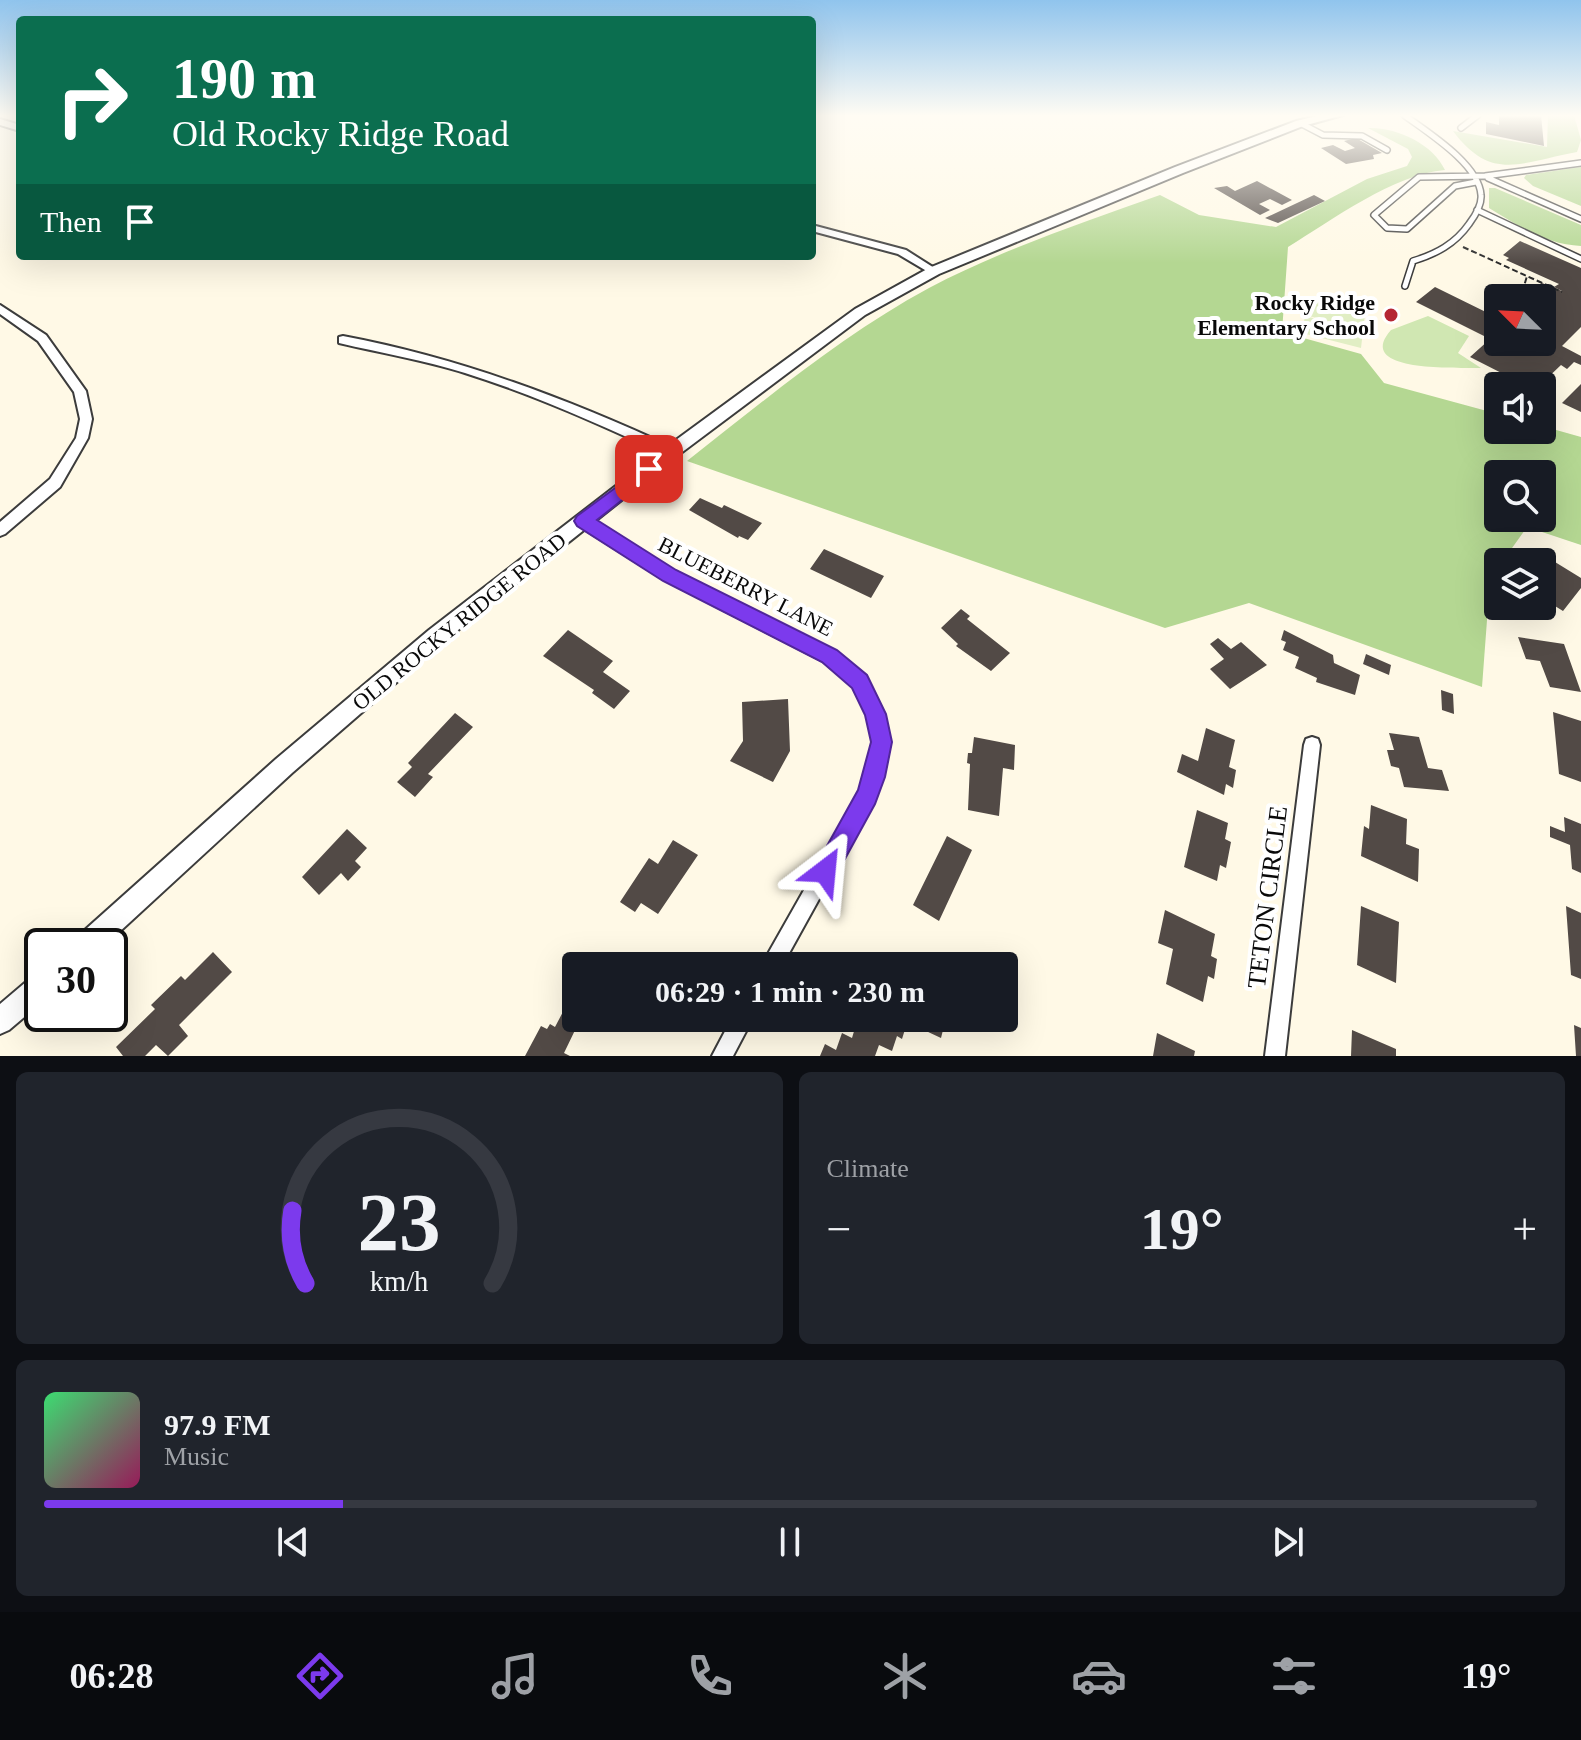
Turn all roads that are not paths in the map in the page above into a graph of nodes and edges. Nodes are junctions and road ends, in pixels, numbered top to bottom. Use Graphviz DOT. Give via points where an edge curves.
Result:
graph roads {
  1 [pos="1192,164"];
  2 [pos="1461,164"];
  3 [pos="1572,164"];
  4 [pos="1485,176"];
  5 [pos="1474,180"];
  6 [pos="1477,210"];
  7 [pos="1581,219"];
  8 [pos="816,229"];
  9 [pos="1581,259"];
  10 [pos="934,271"];
  11 [pos="1405,286"];
  12 [pos="0,309"];
  13 [pos="343,340"];
  14 [pos="671,452"];
  15 [pos="583,521"];
  16 [pos="0,530"];
  17 [pos="1312,745"];
  18 [pos="106,928"];
  19 [pos="779,952"];
  20 [pos="24,1000"];
  21 [pos="0,1021"];
  22 [pos="735,1032"];
  23 [pos="722,1056"];
  24 [pos="1275,1056"];
  1 -- 10 [label="street, OLD ROCKY RIDGE ROAD"];
  2 -- 5 [label="lane"];
  3 -- 4 [label="lane"];
  4 -- 5 [label="lane"];
  4 -- 7 [label="lane"];
  5 -- 5 [label="lane" via="1455,186 1402,230 1387,228 1374,215 1419,177"];
  5 -- 6 [label="lane" via="1481,199"];
  6 -- 9 [label="lane"];
  6 -- 11 [label="lane" via="1453,242 1435,255 1413,261"];
  8 -- 10 [label="street" via="902,252"];
  10 -- 14 [label="street, OLD ROCKY RIDGE ROAD" via="860,312"];
  12 -- 16 [label="street" via="42,338 80,391 86,419 82,438 55,483"];
  13 -- 14 [label="street" via="466,367"];
  14 -- 15 [label="street, OLD ROCKY RIDGE ROAD"];
  15 -- 18 [label="street, OLD ROCKY RIDGE ROAD" via="381,683"];
  15 -- 19 [label="street, BLUEBERRY LANE" via="670,576 829,656 859,681 876,714 881,742 867,796"];
  17 -- 24 [label="street, TETON CIRCLE"];
  20 -- 21 [label="street"];
  22 -- 23 [label="street"];
}
